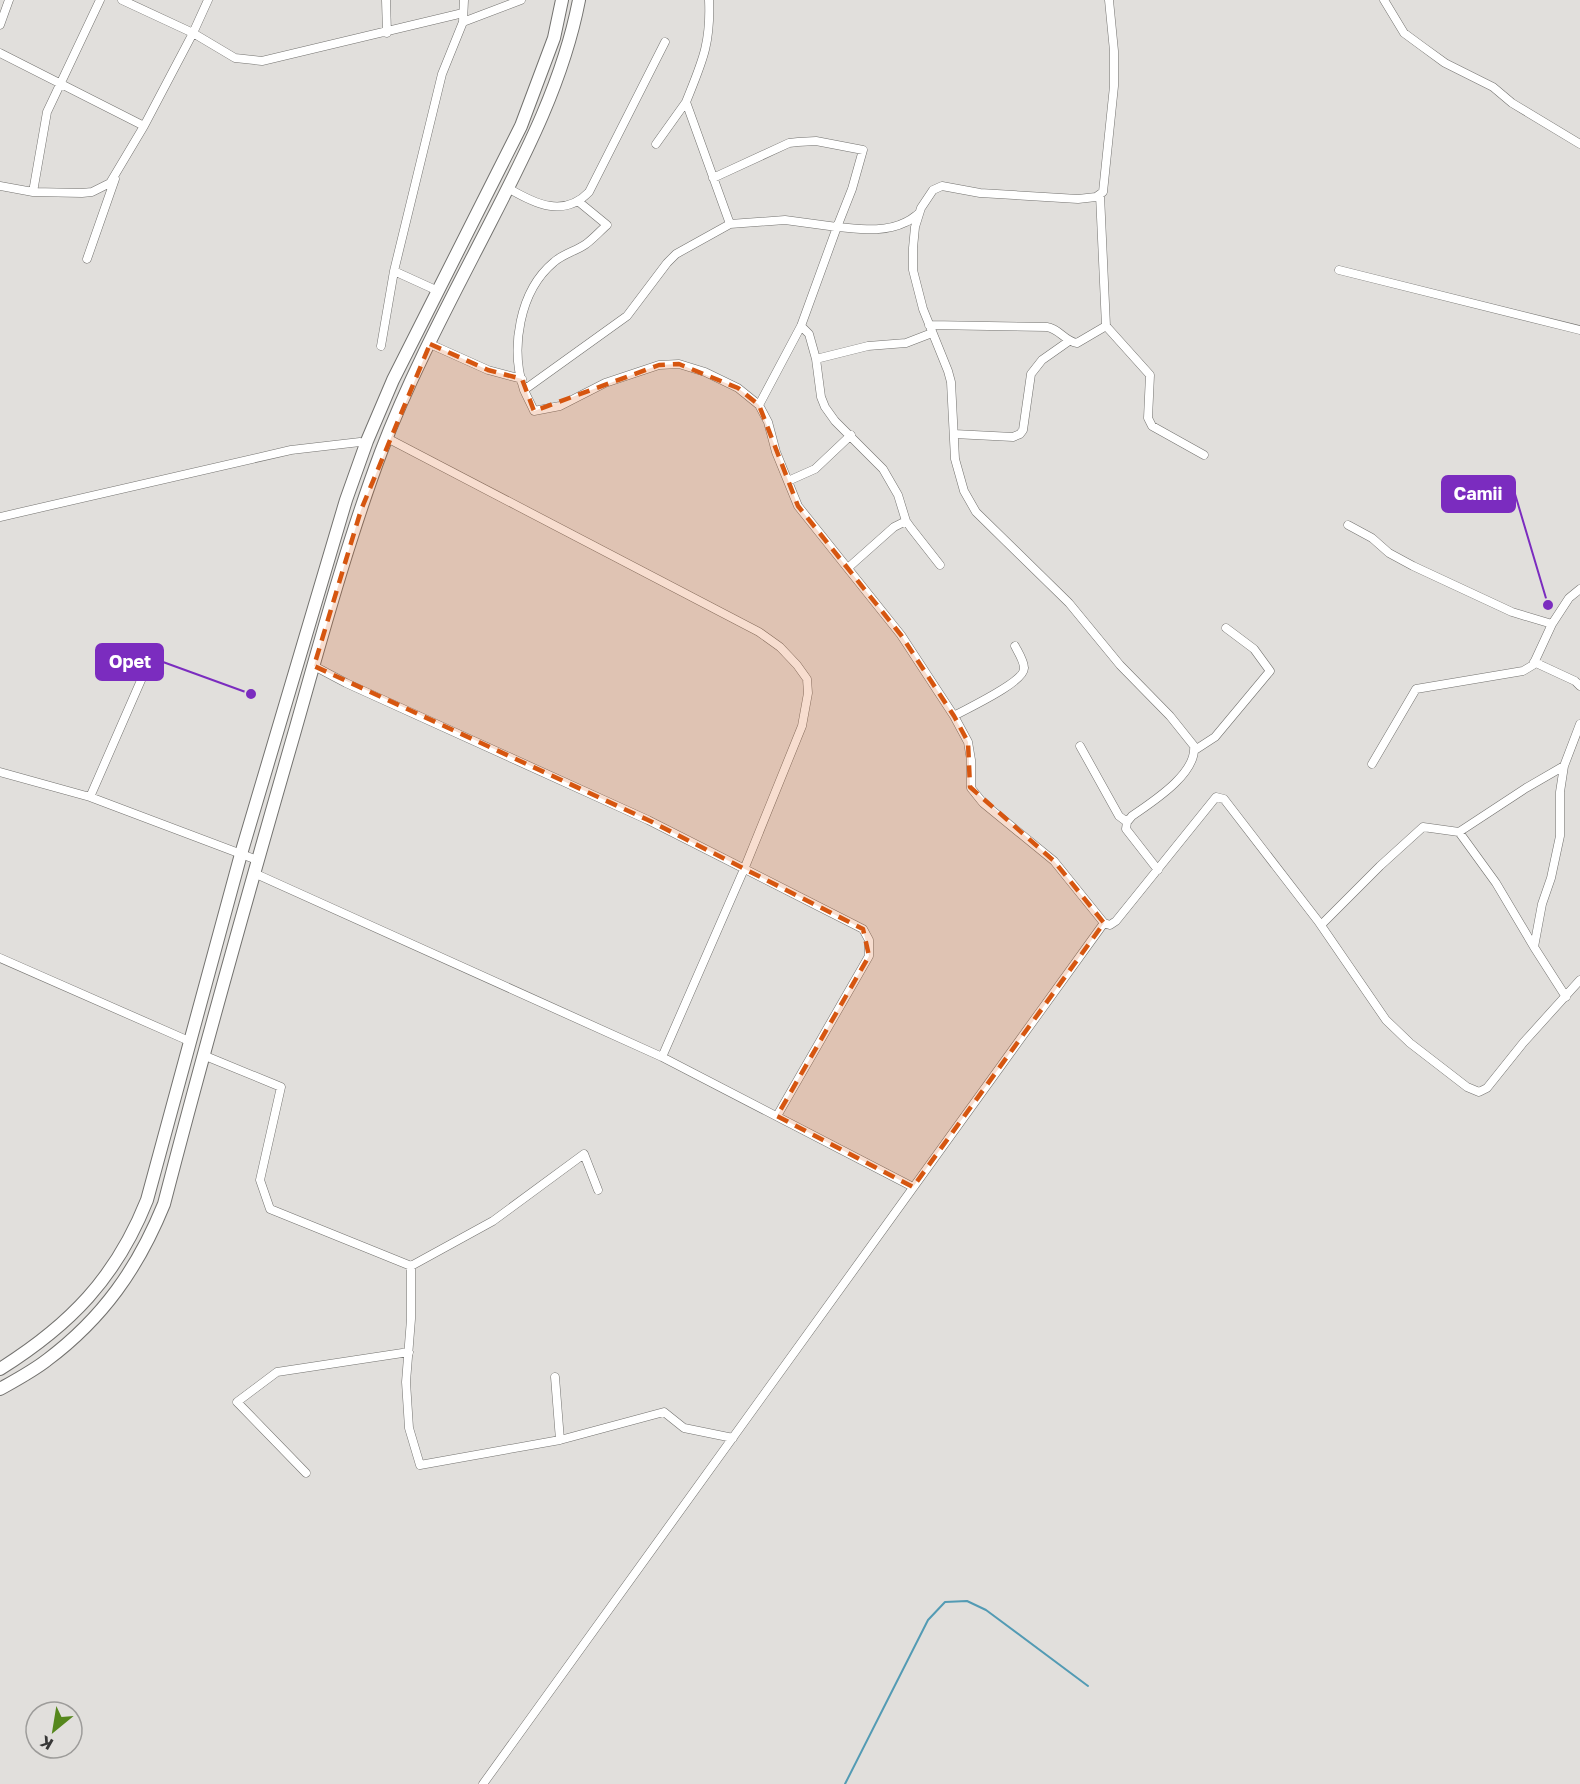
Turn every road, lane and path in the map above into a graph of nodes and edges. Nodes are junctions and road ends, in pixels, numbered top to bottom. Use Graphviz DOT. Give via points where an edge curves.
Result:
graph roads {
  1 [pos="9,0"];
  2 [pos="100,0"];
  3 [pos="122,0"];
  4 [pos="208,0"];
  5 [pos="386,0"];
  6 [pos="464,0"];
  7 [pos="521,0"];
  8 [pos="562,0"];
  9 [pos="579,0"];
  10 [pos="709,0"];
  11 [pos="1109,0"];
  12 [pos="1384,0"];
  13 [pos="463,13"];
  14 [pos="463,22"];
  15 [pos="0,25"];
  16 [pos="193,33"];
  17 [pos="387,33"];
  18 [pos="665,42"];
  19 [pos="0,53"];
  20 [pos="61,83"];
  21 [pos="686,102"];
  22 [pos="144,126"];
  23 [pos="656,144"];
  24 [pos="1580,144"];
  25 [pos="116,175"];
  26 [pos="713,178"];
  27 [pos="0,186"];
  28 [pos="508,188"];
  29 [pos="33,192"];
  30 [pos="1100,195"];
  31 [pos="579,202"];
  32 [pos="918,214"];
  33 [pos="730,224"];
  34 [pos="837,227"];
  35 [pos="87,259"];
  36 [pos="1339,270"];
  37 [pos="394,271"];
  38 [pos="438,291"];
  39 [pos="929,325"];
  40 [pos="801,326"];
  41 [pos="1106,326"];
  42 [pos="1580,330"];
  43 [pos="932,333"];
  44 [pos="1069,341"];
  45 [pos="429,344"];
  46 [pos="381,346"];
  47 [pos="816,359"];
  48 [pos="522,379"];
  49 [pos="524,390"];
  50 [pos="759,405"];
  51 [pos="954,434"];
  52 [pos="851,435"];
  53 [pos="387,438"];
  54 [pos="366,444"];
  55 [pos="1204,455"];
  56 [pos="788,481"];
  57 [pos="0,517"];
  58 [pos="906,521"];
  59 [pos="1348,525"];
  60 [pos="940,565"];
  61 [pos="849,567"];
  62 [pos="1580,589"];
  63 [pos="1552,624"];
  64 [pos="1226,628"];
  65 [pos="1015,646"];
  66 [pos="1534,662"];
  67 [pos="314,666"];
  68 [pos="142,678"];
  69 [pos="1580,686"];
  70 [pos="954,716"];
  71 [pos="1580,724"];
  72 [pos="1080,746"];
  73 [pos="1195,750"];
  74 [pos="1372,764"];
  75 [pos="1564,766"];
  76 [pos="0,772"];
  77 [pos="90,797"];
  78 [pos="1127,822"];
  79 [pos="1459,832"];
  80 [pos="241,854"];
  81 [pos="257,860"];
  82 [pos="744,867"];
  83 [pos="1158,870"];
  84 [pos="254,873"];
  85 [pos="1104,923"];
  86 [pos="1321,925"];
  87 [pos="1534,947"];
  88 [pos="0,958"];
  89 [pos="1580,980"];
  90 [pos="1566,997"];
  91 [pos="189,1041"];
  92 [pos="203,1055"];
  93 [pos="662,1057"];
  94 [pos="777,1116"];
  95 [pos="913,1187"];
  96 [pos="598,1190"];
  97 [pos="411,1266"];
  98 [pos="409,1353"];
  99 [pos="0,1369"];
  100 [pos="555,1377"];
  101 [pos="0,1389"];
  102 [pos="733,1438"];
  103 [pos="560,1440"];
  104 [pos="306,1473"];
  105 [pos="483,1784"];
  1 -- 15 [label="street"];
  2 -- 20 [label="street"];
  3 -- 16 [label="street"];
  4 -- 16 [label="street"];
  5 -- 17 [label="street"];
  6 -- 13 [label="street"];
  7 -- 14 [label="street"];
  8 -- 38 [label="main road" via="554,38 521,126"];
  9 -- 28 [label="main road" via="559,75"];
  10 -- 21 [label="street" via="705,56"];
  11 -- 30 [label="street" via="1114,86 1105,187"];
  12 -- 24 [label="street" via="1404,33 1422,47 1493,87"];
  13 -- 14 [label="street"];
  13 -- 17 [label="street"];
  14 -- 37 [label="street" via="442,74"];
  16 -- 17 [label="street" via="226,55 254,62"];
  16 -- 22 [label="street"];
  18 -- 31 [label="street" via="589,192"];
  19 -- 20 [label="street"];
  20 -- 22 [label="street"];
  20 -- 29 [label="street" via="45,121"];
  21 -- 23 [label="street"];
  21 -- 26 [label="street"];
  22 -- 25 [label="street"];
  25 -- 29 [label="street" via="110,183 92,192"];
  25 -- 35 [label="street"];
  26 -- 33 [label="street"];
  26 -- 34 [label="street" via="789,143 816,141 863,150"];
  27 -- 29 [label="street"];
  28 -- 31 [label="street" via="546,206"];
  28 -- 45 [label="main road"];
  30 -- 32 [label="street" via="1067,198 980,193 939,186"];
  30 -- 41 [label="street"];
  31 -- 48 [label="street" via="607,225 585,244 555,261 530,294 520,318 517,348"];
  32 -- 34 [label="street" via="904,223 879,230"];
  32 -- 39 [label="street" via="912,260"];
  33 -- 34 [label="street" via="785,220"];
  33 -- 49 [label="street" via="676,254 627,316"];
  34 -- 40 [label="street"];
  36 -- 42 [label="street"];
  37 -- 38 [label="street"];
  37 -- 46 [label="street"];
  38 -- 54 [label="main road"];
  39 -- 43 [label="street"];
  39 -- 44 [label="street" via="1047,327"];
  40 -- 47 [label="street" via="809,334"];
  40 -- 50 [label="street"];
  41 -- 44 [label="street" via="1083,341"];
  41 -- 55 [label="street" via="1150,375 1148,418 1152,426"];
  43 -- 47 [label="street" via="906,343 868,346"];
  43 -- 51 [label="street" via="951,382"];
  44 -- 51 [label="street" via="1042,360 1031,375 1020,434"];
  45 -- 48 [label="street" via="488,370"];
  45 -- 53 [label="main road"];
  47 -- 52 [label="street" via="825,407"];
  48 -- 49 [label="street"];
  49 -- 50 [label="street" via="534,411 560,406 605,383 648,369 679,364 738,388"];
  50 -- 56 [label="street"];
  51 -- 73 [label="street" via="960,480 976,512 1069,603 1120,665 1193,742"];
  52 -- 56 [label="street" via="815,469"];
  52 -- 58 [label="street" via="889,478"];
  53 -- 67 [label="main road"];
  53 -- 82 [label="street" via="759,632 797,665 807,679 802,726"];
  54 -- 57 [label="street" via="291,450"];
  54 -- 80 [label="main road"];
  56 -- 61 [label="street" via="798,506"];
  58 -- 60 [label="street"];
  58 -- 61 [label="street"];
  59 -- 63 [label="street" via="1413,566 1512,612"];
  61 -- 70 [label="street" via="901,635"];
  62 -- 63 [label="street"];
  63 -- 66 [label="street"];
  64 -- 73 [label="street" via="1254,649 1270,671 1215,737"];
  65 -- 70 [label="street" via="1024,666 1022,675"];
  66 -- 69 [label="street"];
  66 -- 74 [label="street" via="1523,671 1416,690"];
  67 -- 81 [label="main road"];
  67 -- 82 [label="street"];
  68 -- 77 [label="street"];
  70 -- 85 [label="street" via="968,742 971,788 1054,861"];
  71 -- 75 [label="street"];
  72 -- 78 [label="street" via="1119,816"];
  73 -- 78 [label="street" via="1173,786"];
  75 -- 79 [label="street"];
  75 -- 87 [label="street" via="1560,836"];
  76 -- 77 [label="street"];
  77 -- 80 [label="street"];
  78 -- 83 [label="street" via="1126,829"];
  79 -- 86 [label="street" via="1422,827"];
  79 -- 87 [label="street" via="1496,883"];
  80 -- 81 [label="street"];
  80 -- 91 [label="main road"];
  81 -- 84 [label="main road"];
  82 -- 93 [label="street"];
  82 -- 94 [label="street" via="863,929 869,940 869,956"];
  83 -- 85 [label="street" via="1116,921"];
  83 -- 86 [label="street" via="1216,796 1224,799"];
  84 -- 92 [label="main road"];
  84 -- 93 [label="street"];
  85 -- 95 [label="street"];
  86 -- 90 [label="street" via="1386,1020 1410,1043 1479,1092 1487,1088"];
  87 -- 90 [label="street"];
  88 -- 91 [label="street"];
  89 -- 90 [label="street"];
  91 -- 99 [label="main road" via="147,1200 133,1234 92,1292 57,1329"];
  92 -- 97 [label="street" via="281,1087 260,1180 270,1209"];
  92 -- 101 [label="main road" via="164,1204 134,1267 85,1329 45,1362"];
  93 -- 94 [label="street"];
  94 -- 95 [label="street"];
  95 -- 102 [label="street"];
  96 -- 97 [label="street" via="584,1154 493,1221"];
  97 -- 98 [label="street"];
  98 -- 103 [label="street" via="406,1382 410,1428 420,1465"];
  98 -- 104 [label="street" via="277,1372 237,1402"];
  100 -- 103 [label="street"];
  102 -- 103 [label="street" via="684,1428 664,1412"];
  102 -- 105 [label="street"];
}
